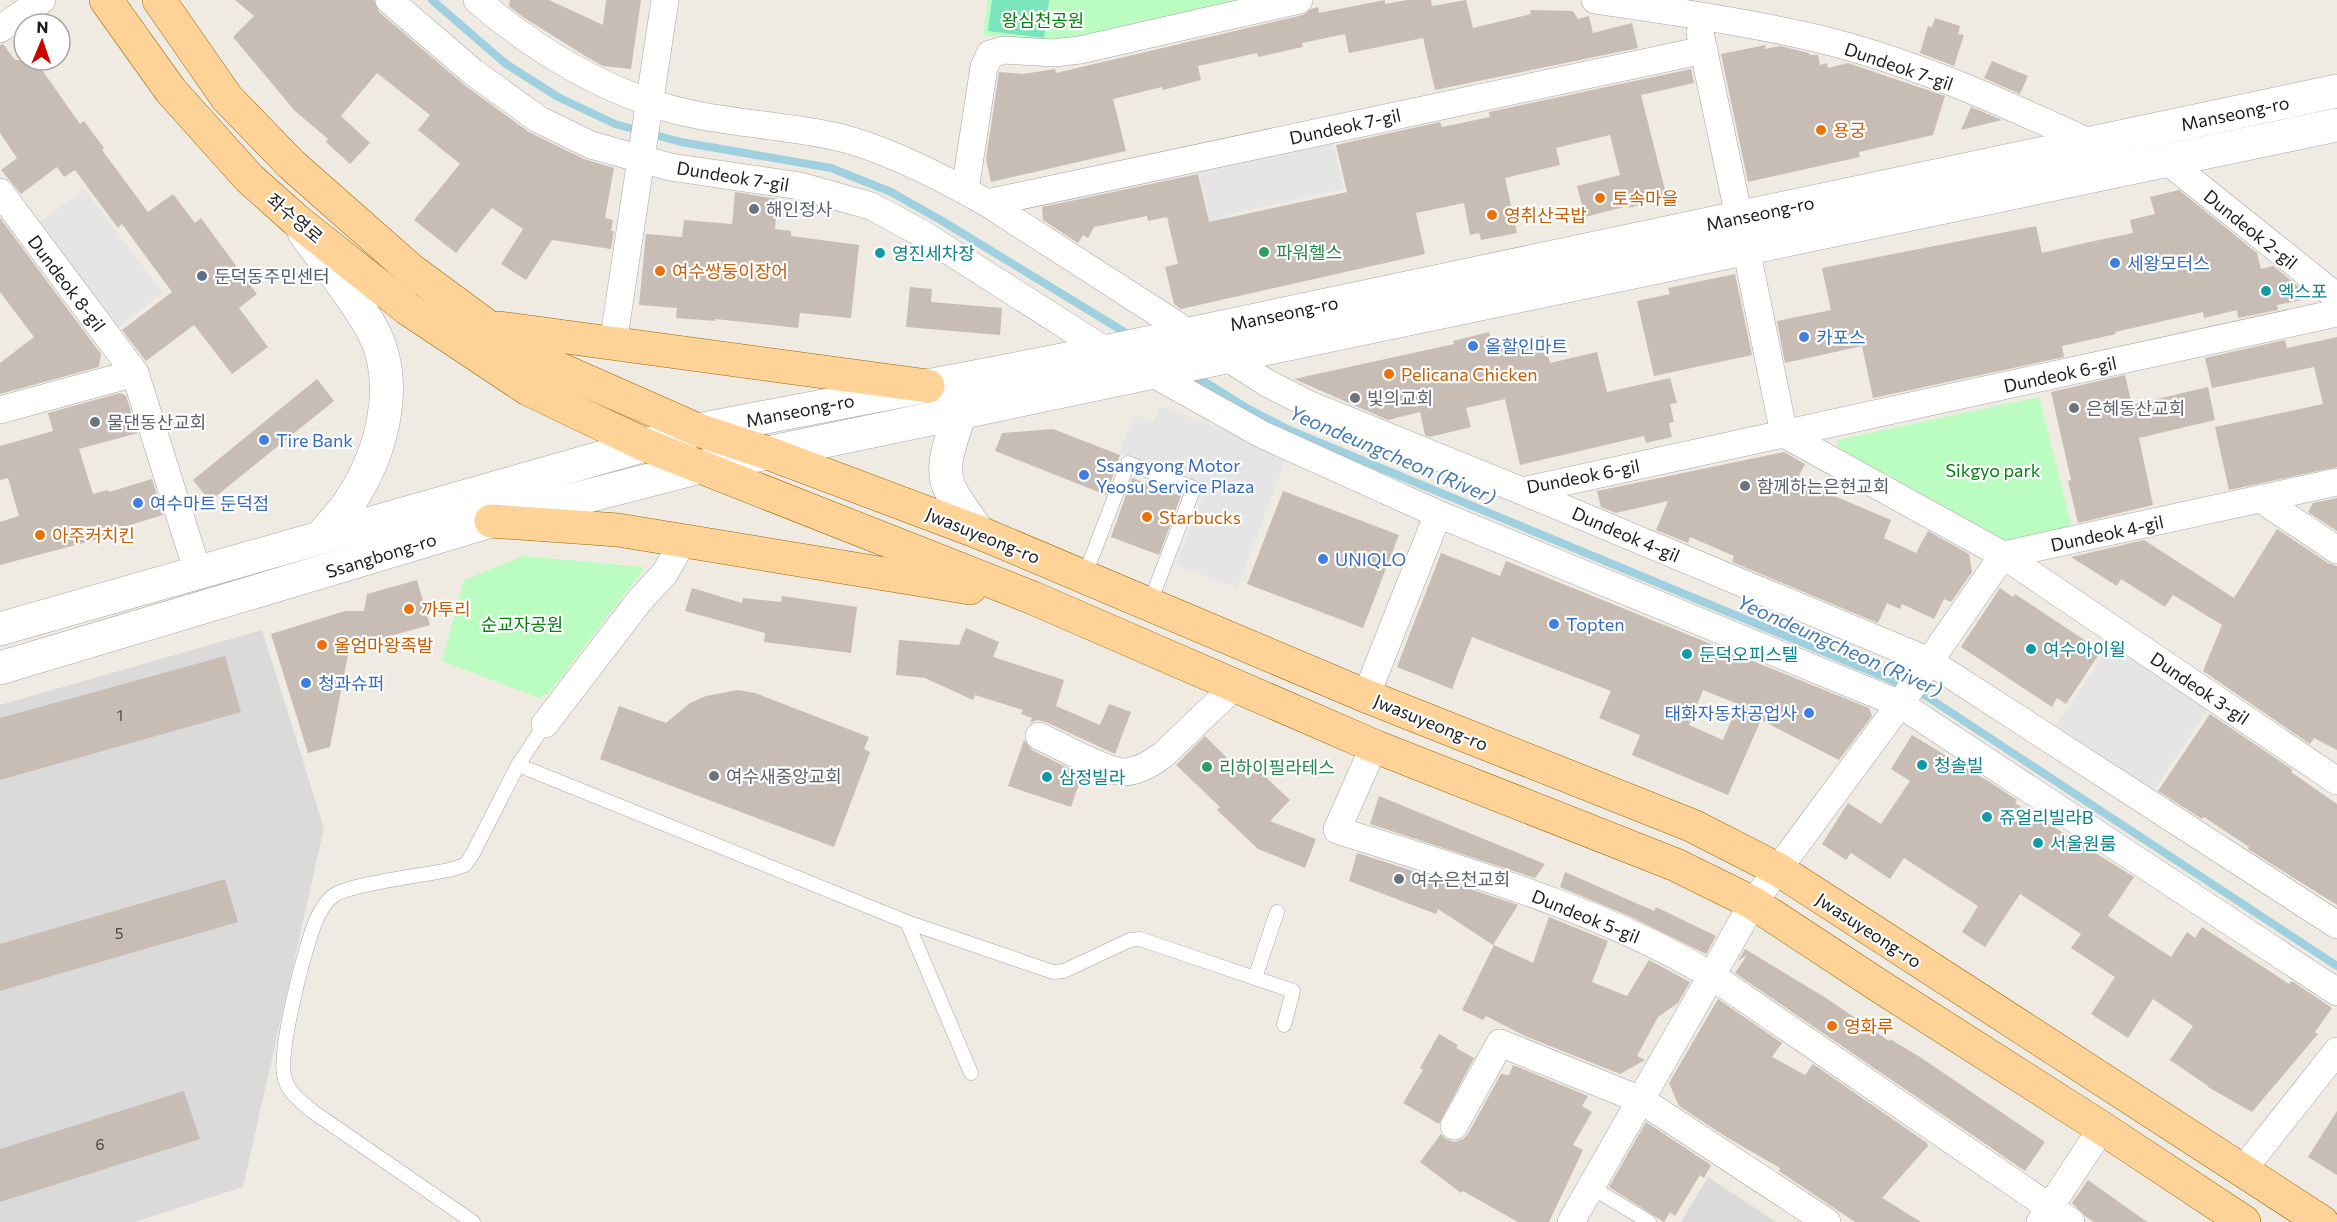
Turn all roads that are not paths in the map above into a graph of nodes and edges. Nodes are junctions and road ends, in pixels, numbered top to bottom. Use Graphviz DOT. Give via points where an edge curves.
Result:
graph roads {
  1 [pos="42,0"];
  2 [pos="106,0"];
  3 [pos="159,0"];
  4 [pos="389,0"];
  5 [pos="477,0"];
  6 [pos="666,0"];
  7 [pos="1299,0"];
  8 [pos="1595,0"];
  9 [pos="1697,15"];
  10 [pos="0,29"];
  11 [pos="1704,50"];
  12 [pos="2337,91"];
  13 [pos="650,102"];
  14 [pos="2337,125"];
  15 [pos="2093,144"];
  16 [pos="640,160"];
  17 [pos="2166,160"];
  18 [pos="0,192"];
  19 [pos="976,196"];
  20 [pos="296,220"];
  21 [pos="1742,232"];
  22 [pos="2337,297"];
  23 [pos="2337,313"];
  24 [pos="487,326"];
  25 [pos="1187,334"];
  26 [pos="613,344"];
  27 [pos="1110,350"];
  28 [pos="1228,357"];
  29 [pos="1157,371"];
  30 [pos="135,373"];
  31 [pos="928,386"];
  32 [pos="0,410"];
  33 [pos="960,412"];
  34 [pos="698,430"];
  35 [pos="1784,434"];
  36 [pos="645,445"];
  37 [pos="765,453"];
  38 [pos="700,467"];
  39 [pos="2337,482"];
  40 [pos="1522,491"];
  41 [pos="2261,499"];
  42 [pos="1438,514"];
  43 [pos="491,521"];
  44 [pos="978,532"];
  45 [pos="321,537"];
  46 [pos="683,540"];
  47 [pos="2337,550"];
  48 [pos="2003,555"];
  49 [pos="211,569"];
  50 [pos="1084,577"];
  51 [pos="235,598"];
  52 [pos="1033,598"];
  53 [pos="1149,605"];
  54 [pos="0,629"];
  55 [pos="1929,661"];
  56 [pos="0,668"];
  57 [pos="1236,686"];
  58 [pos="1366,696"];
  59 [pos="1900,704"];
  60 [pos="545,724"];
  61 [pos="1039,736"];
  62 [pos="1374,746"];
  63 [pos="518,765"];
  64 [pos="2337,781"];
  65 [pos="1693,826"];
  66 [pos="1676,865"];
  67 [pos="1779,870"];
  68 [pos="1754,903"];
  69 [pos="1277,912"];
  70 [pos="907,922"];
  71 [pos="2337,925"];
  72 [pos="1903,952"];
  73 [pos="1712,976"];
  74 [pos="1255,978"];
  75 [pos="1881,987"];
  76 [pos="2337,992"];
  77 [pos="1284,1024"];
  78 [pos="2337,1050"];
  79 [pos="971,1073"];
  80 [pos="1641,1100"];
  81 [pos="1454,1126"];
  82 [pos="2102,1128"];
  83 [pos="2242,1171"];
  84 [pos="1591,1187"];
  85 [pos="2054,1217"];
  86 [pos="473,1222"];
  87 [pos="1571,1222"];
  88 [pos="1648,1222"];
  89 [pos="1827,1222"];
  90 [pos="2244,1222"];
  91 [pos="2322,1222"];
  1 -- 10 [label="street"];
  2 -- 20 [label="main road, 좌수영로" via="171,91 249,178"];
  3 -- 24 [label="main road, 좌수영로" via="227,98 292,165 411,270"];
  4 -- 16 [label="street, Dundeok 7-gil" via="473,72 538,119 591,145"];
  5 -- 13 [label="street" via="511,29 562,63"];
  6 -- 13 [label="street"];
  7 -- 19 [label="street" via="1080,50 1004,50 990,54 984,68"];
  8 -- 9 [label="street, Dundeok 7-gil"];
  9 -- 11 [label="street"];
  9 -- 15 [label="street, Dundeok 7-gil" via="1804,35 1872,55 1998,101"];
  11 -- 19 [label="street, Dundeok 7-gil"];
  11 -- 21 [label="street"];
  12 -- 15 [label="street, Manseong-ro"];
  13 -- 16 [label="street"];
  13 -- 19 [label="street" via="838,137 879,151"];
  14 -- 17 [label="street, Manseong-ro"];
  15 -- 21 [label="street, Manseong-ro"];
  16 -- 26 [label="street"];
  16 -- 27 [label="street, Dundeok 7-gil" via="800,186 871,206"];
  17 -- 21 [label="street, Manseong-ro"];
  17 -- 22 [label="street, Dundeok 2-gil"];
  18 -- 30 [label="street, Dundeok 8-gil"];
  19 -- 25 [label="street"];
  20 -- 36 [label="main road, 좌수영로" via="408,309 528,389"];
  20 -- 45 [label="street" via="372,330 382,353 386,379 386,407 369,463 347,506"];
  21 -- 25 [label="street, Manseong-ro"];
  21 -- 28 [label="street, Manseong-ro"];
  21 -- 35 [label="street"];
  23 -- 35 [label="street, Dundeok 6-gil"];
  24 -- 26 [label="main road"];
  24 -- 34 [label="main road, Jwasuyeong-ro" via="555,367"];
  25 -- 27 [label="street, Manseong-ro"];
  25 -- 28 [label="street"];
  26 -- 31 [label="main road"];
  27 -- 29 [label="street, Dundeok 7-gil"];
  27 -- 31 [label="street, Manseong-ro"];
  28 -- 29 [label="street, Manseong-ro"];
  28 -- 40 [label="street, Dundeok 6-gil" via="1308,404"];
  29 -- 33 [label="street, Manseong-ro"];
  29 -- 42 [label="street, Dundeok 7-gil" via="1263,435"];
  30 -- 32 [label="street"];
  30 -- 49 [label="street, Dundeok 8-gil"];
  31 -- 34 [label="street, Manseong-ro"];
  33 -- 37 [label="street, Manseong-ro"];
  33 -- 44 [label="street" via="945,475 949,488"];
  34 -- 36 [label="street, Ssangbong-ro"];
  34 -- 37 [label="main road, Jwasuyeong-ro"];
  35 -- 40 [label="street, Dundeok 6-gil"];
  35 -- 48 [label="street"];
  36 -- 38 [label="main road"];
  36 -- 45 [label="street, Ssangbong-ro"];
  37 -- 38 [label="street, Ssangbong-ro"];
  37 -- 44 [label="main road, Jwasuyeong-ro"];
  38 -- 43 [label="street, Ssangbong-ro"];
  38 -- 52 [label="main road"];
  39 -- 41 [label="street, Dundeok 4-gil"];
  40 -- 55 [label="street, Dundeok 4-gil"];
  41 -- 47 [label="street"];
  41 -- 48 [label="street, Dundeok 4-gil"];
  42 -- 58 [label="street"];
  42 -- 59 [label="street, Dundeok 7-gil"];
  43 -- 46 [label="main road" via="618,530"];
  43 -- 51 [label="street, Ssangbong-ro"];
  44 -- 50 [label="main road, Jwasuyeong-ro"];
  45 -- 49 [label="street, Ssangbong-ro"];
  46 -- 52 [label="main road"];
  46 -- 60 [label="street" via="664,573"];
  48 -- 55 [label="street"];
  48 -- 64 [label="street, Dundeok 3-gil"];
  49 -- 51 [label="street"];
  49 -- 54 [label="street, Ssangbong-ro"];
  50 -- 53 [label="main road, Jwasuyeong-ro"];
  50 -- 53 [label="lane" via="1128,463 1194,488"];
  51 -- 56 [label="street, Ssangbong-ro"];
  52 -- 57 [label="main road"];
  53 -- 58 [label="main road, Jwasuyeong-ro"];
  55 -- 59 [label="street"];
  55 -- 71 [label="street, Dundeok 4-gil"];
  57 -- 61 [label="street" via="1163,755 1139,769 1118,771"];
  57 -- 62 [label="main road"];
  58 -- 65 [label="main road, Jwasuyeong-ro"];
  59 -- 67 [label="street"];
  59 -- 76 [label="street, Dundeok 7-gil"];
  60 -- 63 [label="lane"];
  62 -- 66 [label="main road"];
  62 -- 73 [label="street, Dundeok 5-gil" via="1337,830 1548,898 1679,956"];
  63 -- 70 [label="lane"];
  63 -- 86 [label="lane" via="465,865 344,890 327,901 315,923 285,1049 284,1077 293,1095"];
  65 -- 66 [label="main road"];
  65 -- 67 [label="main road, Jwasuyeong-ro"];
  66 -- 68 [label="main road"];
  67 -- 68 [label="street"];
  67 -- 72 [label="main road, Jwasuyeong-ro"];
  68 -- 73 [label="street"];
  68 -- 75 [label="main road"];
  69 -- 74 [label="lane"];
  70 -- 74 [label="lane" via="1053,972 1064,971 1137,939"];
  70 -- 79 [label="lane"];
  72 -- 75 [label="main road"];
  72 -- 83 [label="main road, Jwasuyeong-ro"];
  73 -- 80 [label="street"];
  73 -- 85 [label="street, Dundeok 5-gil"];
  74 -- 77 [label="lane" via="1293,991"];
  75 -- 82 [label="main road"];
  78 -- 83 [label="street"];
  80 -- 81 [label="street" via="1500,1043"];
  80 -- 84 [label="street"];
  80 -- 89 [label="street"];
  82 -- 85 [label="street, Dundeok 5-gil"];
  82 -- 90 [label="main road"];
  83 -- 91 [label="main road, Jwasuyeong-ro"];
  84 -- 87 [label="street"];
  84 -- 88 [label="lane"];
}
